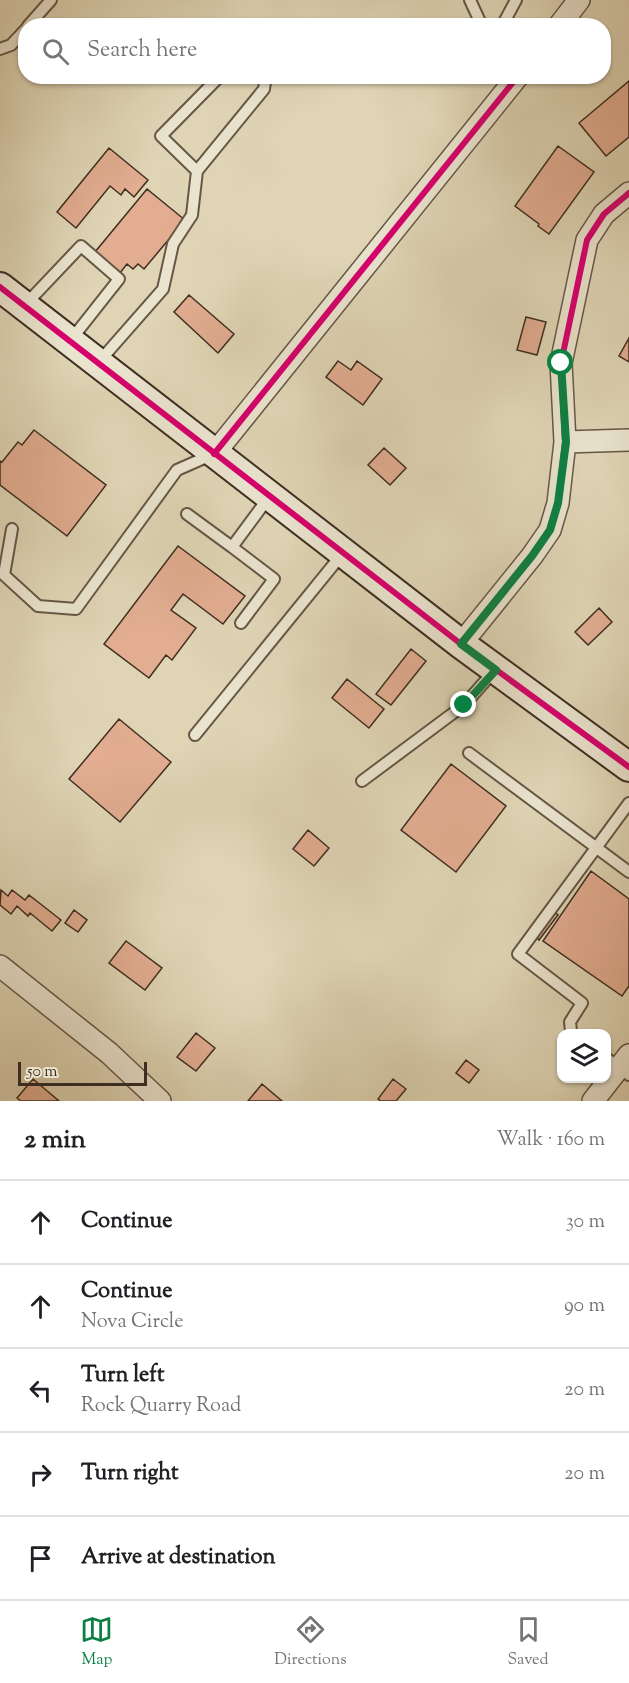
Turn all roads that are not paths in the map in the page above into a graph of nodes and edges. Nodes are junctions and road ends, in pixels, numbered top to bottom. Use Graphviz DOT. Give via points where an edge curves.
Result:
graph roads {
  1 [pos="51,0"];
  2 [pos="470,0"];
  3 [pos="516,0"];
  4 [pos="579,0"];
  5 [pos="35,18"];
  6 [pos="478,18"];
  7 [pos="506,18"];
  8 [pos="565,18"];
  9 [pos="18,37"];
  10 [pos="0,49"];
  11 [pos="212,84"];
  12 [pos="265,84"];
  13 [pos="508,84"];
  14 [pos="197,171"];
  15 [pos="629,193"];
  16 [pos="0,286"];
  17 [pos="24,306"];
  18 [pos="70,341"];
  19 [pos="98,363"];
  20 [pos="629,440"];
  21 [pos="566,442"];
  22 [pos="214,454"];
  23 [pos="269,496"];
  24 [pos="187,514"];
  25 [pos="12,529"];
  26 [pos="232,547"];
  27 [pos="343,553"];
  28 [pos="241,623"];
  29 [pos="461,644"];
  30 [pos="496,670"];
  31 [pos="195,735"];
  32 [pos="469,753"];
  33 [pos="629,767"];
  34 [pos="362,781"];
  35 [pos="629,803"];
  36 [pos="596,847"];
  37 [pos="629,872"];
  38 [pos="0,966"];
  39 [pos="570,1029"];
  40 [pos="621,1064"];
  41 [pos="160,1101"];
  42 [pos="593,1101"];
  1 -- 5 [label="lane"];
  2 -- 6 [label="lane"];
  3 -- 7 [label="lane"];
  4 -- 8 [label="street"];
  9 -- 10 [label="lane"];
  11 -- 14 [label="lane" via="161,136"];
  12 -- 14 [label="lane"];
  13 -- 22 [label="street"];
  14 -- 19 [label="lane" via="192,215 173,244 163,289"];
  15 -- 21 [label="street" via="604,214 587,240 561,363"];
  16 -- 17 [label="street"];
  17 -- 18 [label="street"];
  17 -- 18 [label="lane" via="81,246 119,279"];
  18 -- 19 [label="street"];
  19 -- 22 [label="street"];
  20 -- 21 [label="street"];
  21 -- 29 [label="street" via="558,503 550,530"];
  22 -- 23 [label="street"];
  22 -- 25 [label="lane" via="177,470 76,609 38,606 4,575"];
  23 -- 26 [label="lane"];
  23 -- 27 [label="street"];
  24 -- 26 [label="lane"];
  26 -- 28 [label="lane" via="274,579"];
  27 -- 29 [label="street"];
  27 -- 31 [label="lane"];
  29 -- 30 [label="street"];
  30 -- 33 [label="street"];
  30 -- 34 [label="lane" via="464,705"];
  32 -- 36 [label="lane"];
  35 -- 36 [label="lane"];
  36 -- 37 [label="lane"];
  36 -- 39 [label="lane" via="518,954 582,1003"];
  38 -- 41 [label="street" via="109,1053"];
  40 -- 42 [label="street"];
}
